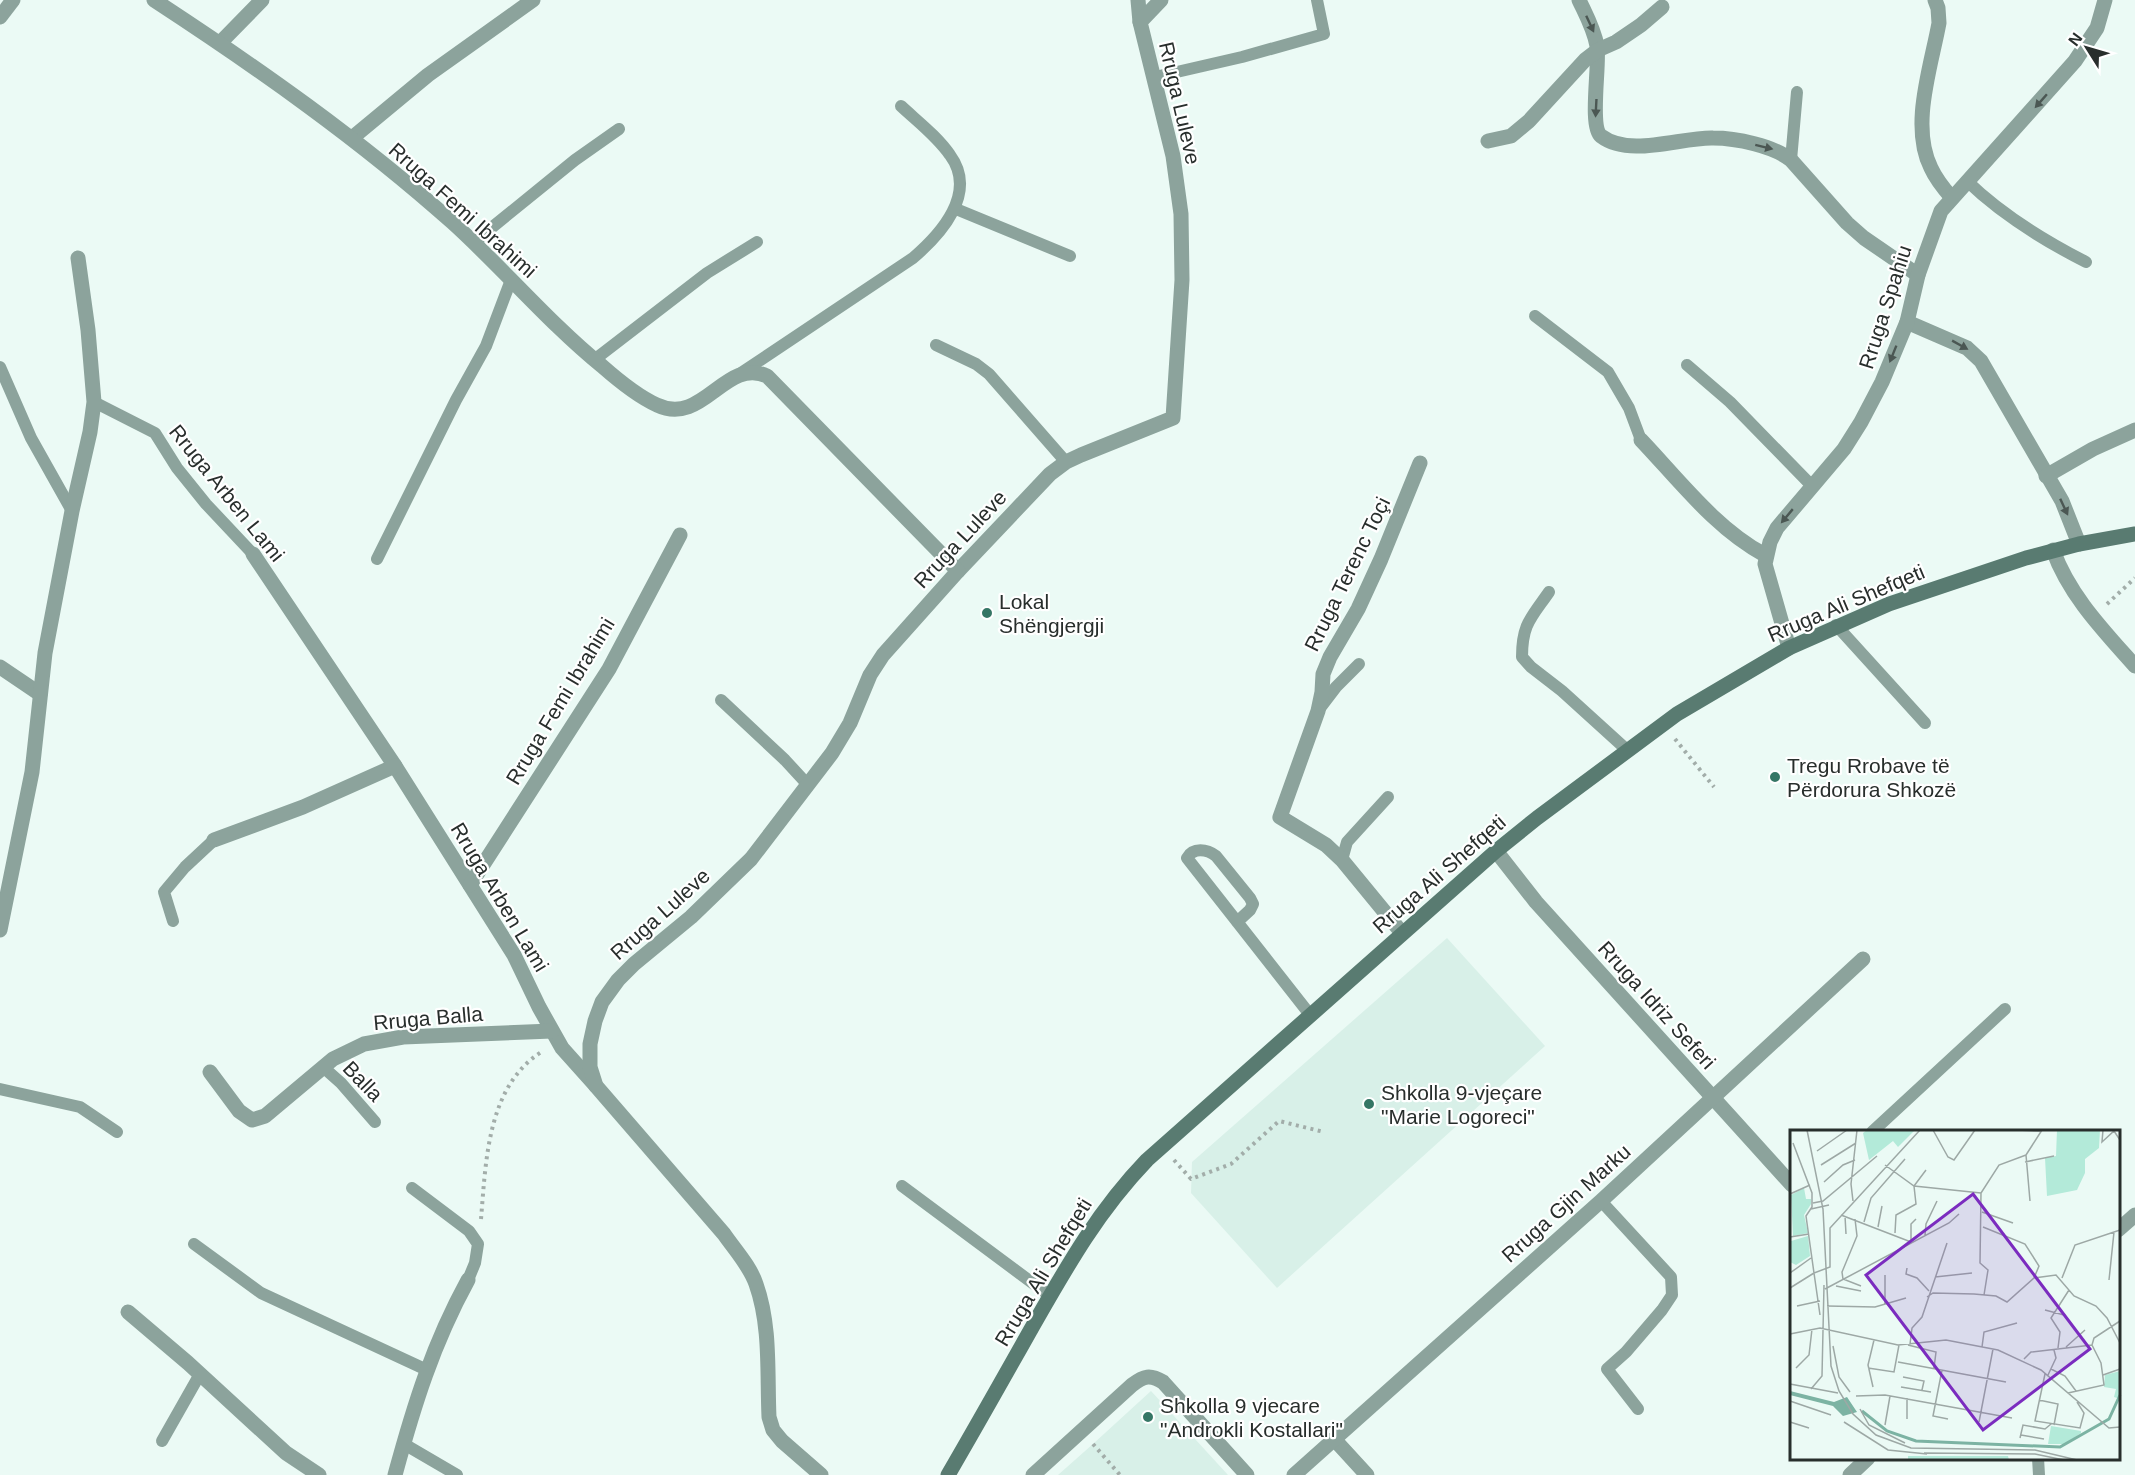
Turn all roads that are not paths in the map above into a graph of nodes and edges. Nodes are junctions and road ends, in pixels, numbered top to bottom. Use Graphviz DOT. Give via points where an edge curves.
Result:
graph roads {
  1 [pos="13,0"];
  2 [pos="154,0"];
  3 [pos="262,0"];
  4 [pos="533,0"];
  5 [pos="1138,0"];
  6 [pos="1161,0"];
  7 [pos="1317,0"];
  8 [pos="1579,0"];
  9 [pos="1935,0"];
  10 [pos="2105,0"];
  11 [pos="1665,4"];
  12 [pos="0,17"];
  13 [pos="1140,22"];
  14 [pos="220,43"];
  15 [pos="1598,50"];
  16 [pos="1155,77"];
  17 [pos="1797,93"];
  18 [pos="901,106"];
  19 [pos="620,129"];
  20 [pos="352,138"];
  21 [pos="1488,141"];
  22 [pos="1791,160"];
  23 [pos="1967,181"];
  24 [pos="1952,198"];
  25 [pos="956,209"];
  26 [pos="474,242"];
  27 [pos="757,242"];
  28 [pos="1070,256"];
  29 [pos="78,258"];
  30 [pos="2086,262"];
  31 [pos="1918,275"];
  32 [pos="511,280"];
  33 [pos="1535,316"];
  34 [pos="1907,321"];
  35 [pos="936,345"];
  36 [pos="594,360"];
  37 [pos="1687,365"];
  38 [pos="0,367"];
  39 [pos="741,373"];
  40 [pos="94,402"];
  41 [pos="2135,430"];
  42 [pos="1641,440"];
  43 [pos="1066,462"];
  44 [pos="1420,463"];
  45 [pos="2046,476"];
  46 [pos="1812,486"];
  47 [pos="72,510"];
  48 [pos="2135,534"];
  49 [pos="680,535"];
  50 [pos="2079,544"];
  51 [pos="2053,550"];
  52 [pos="253,554"];
  53 [pos="1765,555"];
  54 [pos="377,559"];
  55 [pos="958,571"];
  56 [pos="1549,592"];
  57 [pos="1836,626"];
  58 [pos="1789,648"];
  59 [pos="1359,664"];
  60 [pos="2135,666"];
  61 [pos="0,667"];
  62 [pos="40,694"];
  63 [pos="721,700"];
  64 [pos="1318,711"];
  65 [pos="1925,723"];
  66 [pos="1627,750"];
  67 [pos="395,766"];
  68 [pos="808,785"];
  69 [pos="1388,797"];
  70 [pos="214,840"];
  71 [pos="1496,851"];
  72 [pos="1342,860"];
  73 [pos="4,866"];
  74 [pos="470,885"];
  75 [pos="173,921"];
  76 [pos="1237,922"];
  77 [pos="0,930"];
  78 [pos="1402,933"];
  79 [pos="1863,959"];
  80 [pos="2005,1009"];
  81 [pos="1311,1016"];
  82 [pos="552,1031"];
  83 [pos="322,1067"];
  84 [pos="210,1072"];
  85 [pos="596,1086"];
  86 [pos="0,1089"];
  87 [pos="1713,1098"];
  88 [pos="375,1122"];
  89 [pos="1873,1130"];
  90 [pos="117,1132"];
  91 [pos="1790,1184"];
  92 [pos="902,1186"];
  93 [pos="412,1188"];
  94 [pos="1601,1201"];
  95 [pos="2135,1215"];
  96 [pos="2120,1228"];
  97 [pos="194,1244"];
  98 [pos="468,1280"];
  99 [pos="1050,1296"];
  100 [pos="128,1312"];
  101 [pos="427,1370"];
  102 [pos="200,1374"];
  103 [pos="1638,1409"];
  104 [pos="1334,1439"];
  105 [pos="162,1441"];
  106 [pos="404,1444"];
  107 [pos="1866,1460"];
  108 [pos="2038,1460"];
  109 [pos="319,1475"];
  110 [pos="395,1475"];
  111 [pos="457,1475"];
  112 [pos="821,1475"];
  113 [pos="948,1475"];
  114 [pos="1033,1475"];
  115 [pos="1247,1475"];
  116 [pos="1294,1475"];
  117 [pos="1367,1475"];
  118 [pos="1850,1475"];
  119 [pos="2039,1475"];
  1 -- 12 [label="street"];
  2 -- 14 [label="street, Rruga Femi Ibrahimi"];
  3 -- 14 [label="street"];
  4 -- 20 [label="street" via="428,75"];
  5 -- 13 [label="street"];
  6 -- 13 [label="street, Rruga Luleve"];
  7 -- 16 [label="lane" via="1324,34"];
  8 -- 15 [label="street, one-way"];
  9 -- 24 [label="street" via="1939,23 1922,119 1923,145 1938,181"];
  10 -- 23 [label="street, Rruga Spahiu, one-way" via="2097,28 2075,61"];
  11 -- 15 [label="street" via="1641,25"];
  13 -- 16 [label="street, Rruga Luleve"];
  14 -- 20 [label="street, Rruga Femi Ibrahimi"];
  15 -- 21 [label="street" via="1511,136"];
  15 -- 22 [label="street, one-way" via="1595,117 1601,135 1624,144 1645,146 1713,138 1734,140 1781,152"];
  16 -- 43 [label="street, Rruga Luleve" via="1181,214 1182,280 1173,418"];
  17 -- 22 [label="lane"];
  18 -- 25 [label="lane, Rruga Femi Ibrahimi" via="951,156 960,173"];
  19 -- 26 [label="lane" via="575,160"];
  20 -- 26 [label="street, Rruga Femi Ibrahimi"];
  22 -- 31 [label="street" via="1855,231"];
  23 -- 24 [label="street, Rruga Spahiu"];
  23 -- 30 [label="lane" via="2009,217"];
  24 -- 31 [label="street, Rruga Spahiu" via="1935,224"];
  25 -- 28 [label="lane"];
  25 -- 39 [label="lane, Rruga Femi Ibrahimi" via="914,258"];
  26 -- 32 [label="street, Rruga Femi Ibrahimi"];
  27 -- 36 [label="lane" via="707,273"];
  29 -- 40 [label="street"];
  31 -- 34 [label="street, Rruga Spahiu"];
  32 -- 36 [label="street, Rruga Femi Ibrahimi"];
  32 -- 54 [label="lane" via="486,346"];
  33 -- 42 [label="lane" via="1608,372 1629,408"];
  34 -- 45 [label="street, one-way" via="1967,348 1981,361"];
  34 -- 46 [label="street, Rruga Spahiu, one-way" via="1862,422"];
  35 -- 43 [label="lane" via="989,374"];
  36 -- 39 [label="street, Rruga Femi Ibrahimi" via="648,400 671,410 696,404"];
  37 -- 46 [label="lane" via="1730,402"];
  38 -- 47 [label="lane" via="31,438"];
  39 -- 55 [label="street" via="751,371 767,376"];
  40 -- 47 [label="street"];
  40 -- 52 [label="lane, Rruga Arben Lami" via="155,433 206,504"];
  41 -- 45 [label="street"];
  42 -- 53 [label="street" via="1731,533"];
  43 -- 55 [label="street, Rruga Luleve"];
  44 -- 64 [label="street, Rruga Terenc Toçi" via="1382,559 1323,674"];
  45 -- 50 [label="street, one-way" via="2062,501"];
  46 -- 53 [label="street, Rruga Spahiu, one-way" via="1778,528"];
  47 -- 62 [label="street"];
  48 -- 50 [label="main road, Rruga Ali Shefqeti"];
  49 -- 74 [label="street, Rruga Femi Ibrahimi" via="609,669"];
  50 -- 51 [label="main road, Rruga Ali Shefqeti"];
  51 -- 57 [label="main road, Rruga Ali Shefqeti" via="1942,585"];
  51 -- 60 [label="street" via="2080,601"];
  52 -- 67 [label="street, Rruga Arben Lami"];
  53 -- 58 [label="street" via="1767,576"];
  55 -- 68 [label="street, Rruga Luleve" via="882,655 850,723"];
  56 -- 66 [label="lane" via="1522,636 1522,657"];
  57 -- 58 [label="main road, Rruga Ali Shefqeti"];
  57 -- 65 [label="lane"];
  58 -- 66 [label="main road, Rruga Ali Shefqeti" via="1718,688"];
  59 -- 64 [label="lane"];
  61 -- 62 [label="street"];
  62 -- 73 [label="street" via="32,772"];
  63 -- 68 [label="lane"];
  64 -- 72 [label="street, Rruga Terenc Toçi" via="1280,817 1326,845"];
  66 -- 71 [label="main road, Rruga Ali Shefqeti"];
  67 -- 70 [label="street" via="303,807"];
  67 -- 74 [label="street, Rruga Arben Lami"];
  68 -- 85 [label="street, Rruga Luleve" via="751,859 691,917 634,964 602,1002 590,1044 590,1067"];
  69 -- 72 [label="lane" via="1347,842"];
  70 -- 75 [label="lane" via="164,892"];
  71 -- 78 [label="main road, Rruga Ali Shefqeti"];
  71 -- 87 [label="street, Rruga Idriz Seferi" via="1536,902"];
  72 -- 78 [label="street, Rruga Terenc Toçi"];
  73 -- 77 [label="street"];
  74 -- 82 [label="street, Rruga Arben Lami" via="514,955"];
  76 -- 76 [label="lane" via="1187,858 1189,853 1209,850 1250,898 1250,910"];
  76 -- 81 [label="lane"];
  78 -- 81 [label="main road, Rruga Ali Shefqeti"];
  79 -- 87 [label="street, Rruga Gjin Marku"];
  80 -- 89 [label="lane"];
  81 -- 99 [label="main road, Rruga Ali Shefqeti" via="1129,1179 1099,1217"];
  82 -- 83 [label="street, Rruga Balla" via="403,1037 364,1044"];
  82 -- 85 [label="street, Rruga Arben Lami"];
  83 -- 84 [label="street, Rruga Balla" via="265,1116 252,1120 238,1111"];
  83 -- 88 [label="lane, Balla"];
  85 -- 112 [label="street, Rruga Arben Lami" via="743,1260 756,1283 763,1309 773,1430"];
  86 -- 90 [label="lane" via="80,1107"];
  87 -- 91 [label="street, Rruga Idriz Seferi"];
  87 -- 94 [label="street, Rruga Gjin Marku"];
  92 -- 99 [label="lane"];
  93 -- 98 [label="lane" via="469,1231 478,1244"];
  94 -- 103 [label="lane" via="1671,1277 1672,1295 1662,1310 1607,1369"];
  94 -- 104 [label="street, Rruga Gjin Marku"];
  95 -- 96 [label="street"];
  97 -- 101 [label="lane" via="261,1293"];
  98 -- 101 [label="street" via="450,1312"];
  99 -- 113 [label="main road, Rruga Ali Shefqeti"];
  100 -- 102 [label="street"];
  101 -- 106 [label="street"];
  102 -- 105 [label="lane"];
  102 -- 109 [label="street" via="286,1453"];
  104 -- 116 [label="street, Rruga Gjin Marku"];
  104 -- 117 [label="street"];
  106 -- 110 [label="street"];
  106 -- 111 [label="lane"];
  107 -- 118 [label="street"];
  108 -- 119 [label="lane"];
  114 -- 115 [label="street" via="1132,1385 1152,1376 1163,1382"];
}
